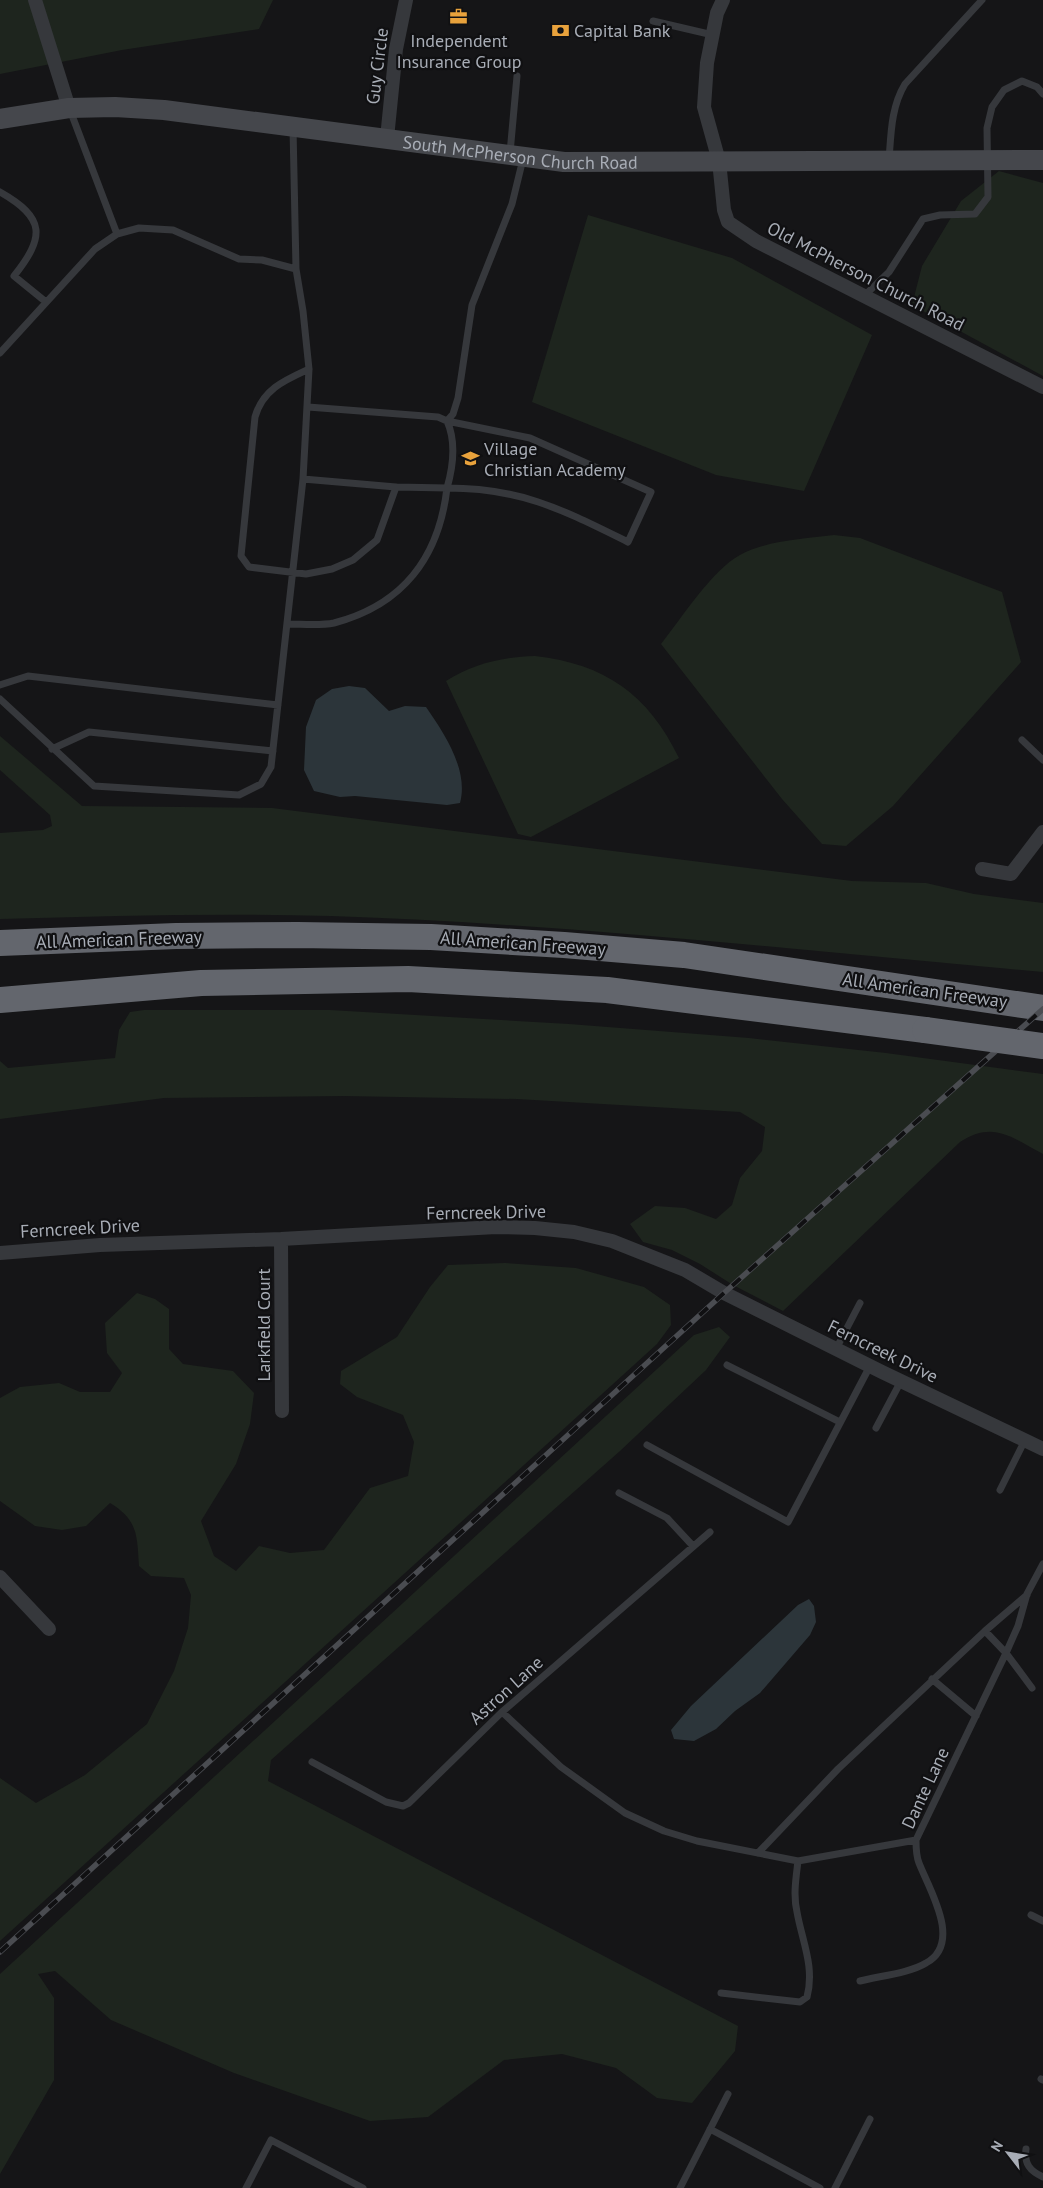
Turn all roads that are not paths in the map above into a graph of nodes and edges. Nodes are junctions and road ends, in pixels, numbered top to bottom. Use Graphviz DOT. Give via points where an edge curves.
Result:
graph roads {
  1 [pos="35,0"];
  2 [pos="406,0"];
  3 [pos="723,0"];
  4 [pos="982,0"];
  5 [pos="653,21"];
  6 [pos="713,35"];
  7 [pos="517,76"];
  8 [pos="1043,94"];
  9 [pos="70,108"];
  10 [pos="0,119"];
  11 [pos="293,125"];
  12 [pos="387,138"];
  13 [pos="517,156"];
  14 [pos="1043,160"];
  15 [pos="719,161"];
  16 [pos="889,161"];
  17 [pos="986,161"];
  18 [pos="0,192"];
  19 [pos="117,234"];
  20 [pos="296,269"];
  21 [pos="864,296"];
  22 [pos="46,302"];
  23 [pos="0,352"];
  24 [pos="309,369"];
  25 [pos="1043,387"];
  26 [pos="308,407"];
  27 [pos="447,421"];
  28 [pos="303,479"];
  29 [pos="396,487"];
  30 [pos="447,488"];
  31 [pos="292,574"];
  32 [pos="287,624"];
  33 [pos="0,685"];
  34 [pos="0,699"];
  35 [pos="278,705"];
  36 [pos="1022,740"];
  37 [pos="52,749"];
  38 [pos="273,751"];
  39 [pos="1043,760"];
  40 [pos="1043,832"];
  41 [pos="982,869"];
  42 [pos="0,944"];
  43 [pos="0,1000"];
  44 [pos="1043,1008"];
  45 [pos="1043,1046"];
  46 [pos="281,1239"];
  47 [pos="0,1253"];
  48 [pos="860,1303"];
  49 [pos="836,1349"];
  50 [pos="727,1365"];
  51 [pos="870,1366"];
  52 [pos="902,1382"];
  53 [pos="282,1411"];
  54 [pos="840,1422"];
  55 [pos="876,1428"];
  56 [pos="1025,1440"];
  57 [pos="647,1445"];
  58 [pos="1043,1450"];
  59 [pos="1000,1490"];
  60 [pos="619,1493"];
  61 [pos="710,1532"];
  62 [pos="693,1546"];
  63 [pos="1043,1564"];
  64 [pos="0,1577"];
  65 [pos="1027,1594"];
  66 [pos="49,1629"];
  67 [pos="985,1631"];
  68 [pos="1006,1653"];
  69 [pos="932,1679"];
  70 [pos="1032,1688"];
  71 [pos="502,1712"];
  72 [pos="976,1716"];
  73 [pos="312,1762"];
  74 [pos="916,1840"];
  75 [pos="758,1853"];
  76 [pos="798,1861"];
  77 [pos="1031,1915"];
  78 [pos="1043,1921"];
  79 [pos="860,1981"];
  80 [pos="720,1993"];
  81 [pos="728,2094"];
  82 [pos="870,2119"];
  83 [pos="710,2129"];
  84 [pos="1026,2149"];
  85 [pos="1043,2178"];
  86 [pos="246,2188"];
  87 [pos="363,2188"];
  88 [pos="680,2188"];
  89 [pos="820,2188"];
  90 [pos="835,2188"];
  1 -- 9 [label="street"];
  2 -- 12 [label="street, Guy Circle" via="396,49"];
  3 -- 6 [label="street"];
  4 -- 16 [label="lane" via="905,84 898,96"];
  5 -- 6 [label="lane"];
  6 -- 15 [label="street" via="704,107"];
  7 -- 13 [label="lane"];
  8 -- 17 [label="lane" via="1037,87 1022,81 1004,90 992,107 987,128"];
  9 -- 10 [label="main road, South McPherson Church Road"];
  9 -- 11 [label="main road, South McPherson Church Road" via="164,110"];
  9 -- 19 [label="lane"];
  11 -- 12 [label="main road, South McPherson Church Road"];
  11 -- 20 [label="lane"];
  12 -- 13 [label="main road, South McPherson Church Road"];
  13 -- 15 [label="main road, South McPherson Church Road" via="564,162"];
  13 -- 27 [label="lane" via="512,204 475,294 458,398"];
  14 -- 17 [label="main road, South McPherson Church Road"];
  15 -- 16 [label="main road, South McPherson Church Road"];
  15 -- 21 [label="street, Old McPherson Church Road" via="721,198 728,222 756,241"];
  16 -- 17 [label="main road, South McPherson Church Road"];
  17 -- 21 [label="lane" via="988,197 975,214 923,219 889,272"];
  18 -- 22 [label="lane" via="19,203 33,218 36,241 31,255 14,276"];
  19 -- 20 [label="lane" via="139,228 173,230 240,259 262,260"];
  19 -- 22 [label="lane" via="95,249"];
  20 -- 24 [label="lane"];
  21 -- 25 [label="street, Old McPherson Church Road"];
  22 -- 23 [label="lane"];
  24 -- 26 [label="lane"];
  24 -- 31 [label="lane" via="275,386 258,404 241,556 248,567"];
  26 -- 27 [label="lane" via="438,416"];
  26 -- 28 [label="lane"];
  27 -- 30 [label="lane" via="452,432 452,457"];
  27 -- 30 [label="lane" via="530,438 651,492 628,542 561,509 526,496 480,488"];
  28 -- 29 [label="lane"];
  28 -- 31 [label="lane"];
  29 -- 30 [label="lane"];
  29 -- 31 [label="lane" via="377,540 353,560 332,569"];
  30 -- 32 [label="lane" via="444,518 412,579 378,607 332,623"];
  31 -- 32 [label="lane"];
  32 -- 35 [label="lane"];
  33 -- 35 [label="lane" via="28,676"];
  34 -- 37 [label="lane"];
  35 -- 38 [label="lane"];
  36 -- 39 [label="lane"];
  37 -- 38 [label="lane" via="89,732"];
  37 -- 38 [label="lane" via="94,786 239,795 261,784 271,767"];
  40 -- 41 [label="street" via="1011,874"];
  42 -- 44 [label="highway, All American Freeway" via="176,936 298,935 564,944 684,955"];
  43 -- 45 [label="highway, bridge" via="201,983 408,979 607,990"];
  46 -- 47 [label="street, Ferncreek Drive" via="100,1245"];
  46 -- 49 [label="street, Ferncreek Drive" via="496,1227 574,1232 612,1241 686,1270 724,1293"];
  46 -- 53 [label="street, Larkfield Court"];
  48 -- 49 [label="lane"];
  49 -- 51 [label="street, Ferncreek Drive"];
  50 -- 54 [label="lane"];
  51 -- 52 [label="street, Ferncreek Drive"];
  51 -- 54 [label="lane"];
  52 -- 55 [label="lane"];
  52 -- 56 [label="street, Ferncreek Drive"];
  54 -- 57 [label="lane" via="788,1522"];
  56 -- 58 [label="street, Ferncreek Drive"];
  56 -- 59 [label="lane"];
  60 -- 62 [label="lane" via="667,1518"];
  61 -- 62 [label="lane, Astron Lane"];
  62 -- 71 [label="lane, Astron Lane"];
  63 -- 65 [label="lane, Dante Lane"];
  64 -- 66 [label="street"];
  65 -- 67 [label="lane"];
  65 -- 68 [label="lane, Dante Lane"];
  67 -- 68 [label="lane"];
  67 -- 69 [label="lane"];
  68 -- 70 [label="lane"];
  68 -- 72 [label="lane, Dante Lane"];
  69 -- 72 [label="lane"];
  69 -- 75 [label="lane" via="838,1769"];
  71 -- 73 [label="lane, Astron Lane" via="403,1806 386,1802"];
  71 -- 75 [label="lane" via="560,1767 625,1813 664,1831 697,1841"];
  72 -- 74 [label="lane, Dante Lane"];
  74 -- 76 [label="lane"];
  74 -- 79 [label="lane, Dante Lane" via="918,1862 938,1908 943,1940 925,1964"];
  75 -- 76 [label="lane"];
  76 -- 80 [label="lane" via="796,1911 809,1963 805,2000"];
  77 -- 78 [label="lane"];
  81 -- 83 [label="lane"];
  82 -- 90 [label="lane"];
  83 -- 88 [label="lane"];
  83 -- 89 [label="lane"];
  84 -- 85 [label="lane" via="1028,2166"];
  86 -- 87 [label="lane" via="271,2140"];
}
